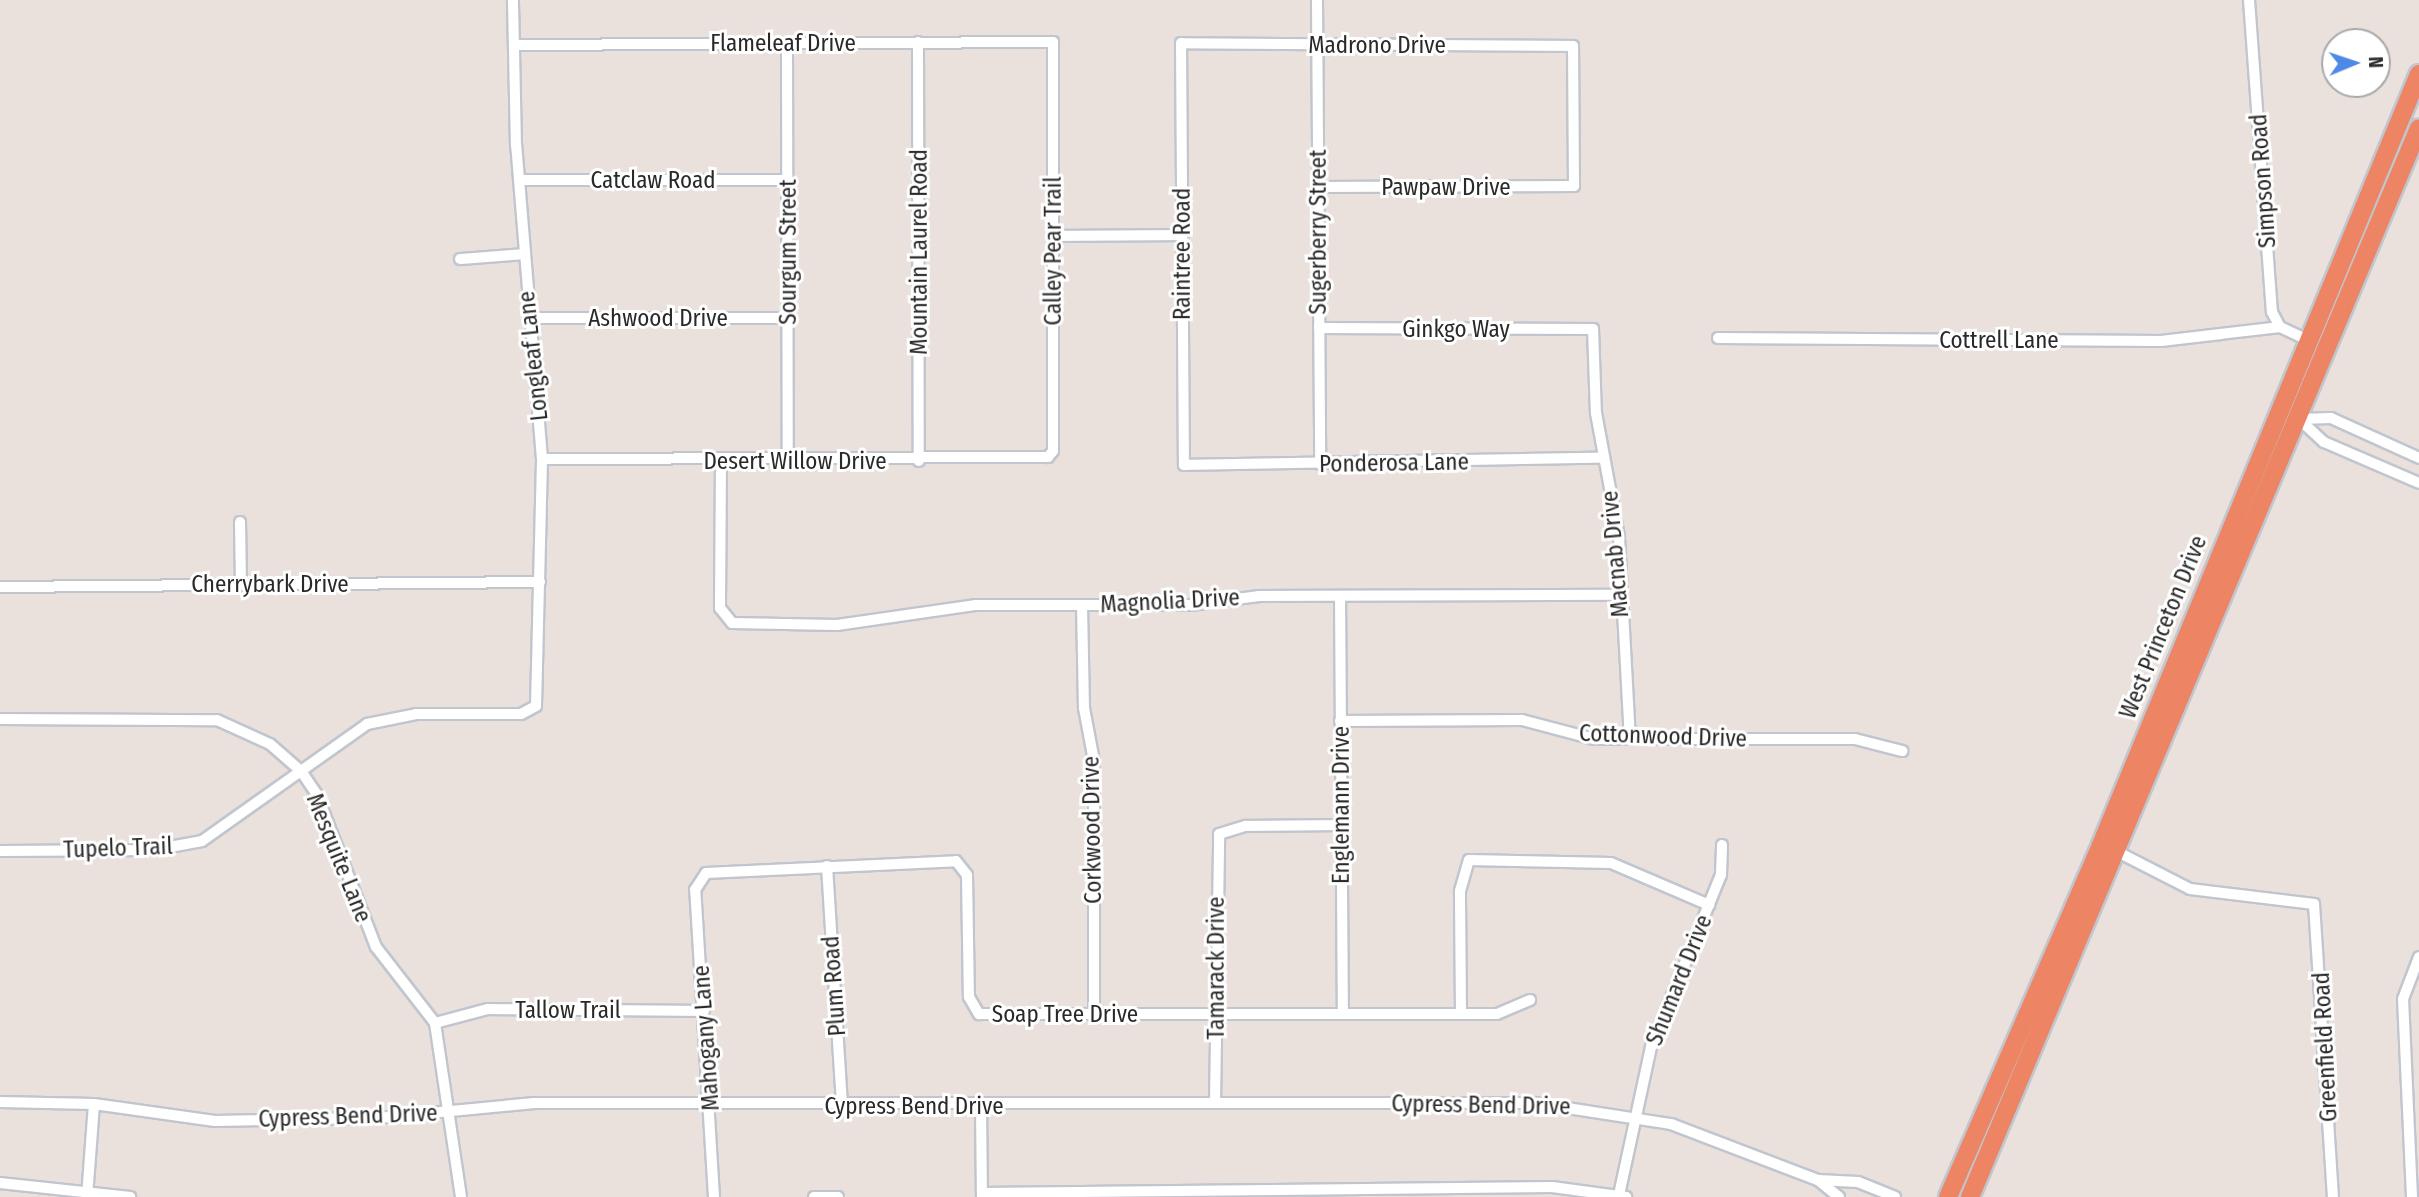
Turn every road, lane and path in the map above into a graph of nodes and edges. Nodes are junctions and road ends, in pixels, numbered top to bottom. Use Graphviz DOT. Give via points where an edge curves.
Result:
graph roads {
  1 [pos="513,0"];
  2 [pos="1317,0"];
  3 [pos="2249,0"];
  4 [pos="918,42"];
  5 [pos="1053,42"];
  6 [pos="787,43"];
  7 [pos="1181,43"];
  8 [pos="1317,44"];
  9 [pos="514,45"];
  10 [pos="2419,74"];
  11 [pos="2419,128"];
  12 [pos="519,180"];
  13 [pos="788,180"];
  14 [pos="1574,186"];
  15 [pos="1318,187"];
  16 [pos="1182,235"];
  17 [pos="1053,236"];
  18 [pos="523,254"];
  19 [pos="460,258"];
  20 [pos="528,318"];
  21 [pos="788,318"];
  22 [pos="2280,327"];
  23 [pos="1319,328"];
  24 [pos="1593,329"];
  25 [pos="1718,338"];
  26 [pos="2310,341"];
  27 [pos="2299,419"];
  28 [pos="1048,457"];
  29 [pos="1603,458"];
  30 [pos="2419,458"];
  31 [pos="542,459"];
  32 [pos="721,461"];
  33 [pos="788,461"];
  34 [pos="919,461"];
  35 [pos="1320,464"];
  36 [pos="1184,466"];
  37 [pos="2419,483"];
  38 [pos="240,522"];
  39 [pos="540,582"];
  40 [pos="241,584"];
  41 [pos="0,587"];
  42 [pos="1620,595"];
  43 [pos="1340,596"];
  44 [pos="1082,605"];
  45 [pos="532,710"];
  46 [pos="0,719"];
  47 [pos="1340,721"];
  48 [pos="1630,738"];
  49 [pos="1902,751"];
  50 [pos="301,771"];
  51 [pos="1340,825"];
  52 [pos="1722,845"];
  53 [pos="2102,845"];
  54 [pos="0,851"];
  55 [pos="2119,852"];
  56 [pos="827,866"];
  57 [pos="697,879"];
  58 [pos="1709,905"];
  59 [pos="2419,957"];
  60 [pos="1530,1000"];
  61 [pos="704,1011"];
  62 [pos="1343,1013"];
  63 [pos="1461,1013"];
  64 [pos="1094,1014"];
  65 [pos="1217,1014"];
  66 [pos="435,1023"];
  67 [pos="0,1102"];
  68 [pos="1215,1103"];
  69 [pos="94,1104"];
  70 [pos="981,1106"];
  71 [pos="711,1107"];
  72 [pos="842,1107"];
  73 [pos="451,1112"];
  74 [pos="1633,1115"];
  75 [pos="1818,1180"];
  76 [pos="0,1184"];
  77 [pos="1505,1192"];
  78 [pos="1381,1193"];
  79 [pos="87,1194"];
  80 [pos="1126,1194"];
  81 [pos="1253,1194"];
  82 [pos="982,1195"];
  83 [pos="1622,1196"];
  84 [pos="130,1197"];
  85 [pos="461,1197"];
  86 [pos="714,1197"];
  87 [pos="814,1197"];
  88 [pos="838,1197"];
  89 [pos="1839,1197"];
  90 [pos="1895,1197"];
  91 [pos="1948,1197"];
  92 [pos="1970,1197"];
  93 [pos="2333,1197"];
  94 [pos="2412,1197"];
  1 -- 9 [label="street, Longleaf Lane"];
  2 -- 8 [label="street, Sugerberry Street"];
  3 -- 22 [label="street, Simpson Road" via="2272,312"];
  4 -- 5 [label="street, Flameleaf Drive"];
  4 -- 6 [label="street, Flameleaf Drive"];
  4 -- 34 [label="street, Mountain Laurel Road"];
  5 -- 17 [label="street, Calley Pear Trail"];
  6 -- 9 [label="street, Flameleaf Drive"];
  6 -- 13 [label="street, Sourgum Street"];
  7 -- 8 [label="street, Madrono Drive"];
  7 -- 16 [label="street, Raintree Road"];
  8 -- 14 [label="street, Madrono Drive" via="1573,46"];
  8 -- 15 [label="street, Sugerberry Street"];
  9 -- 12 [label="street, Longleaf Lane"];
  10 -- 26 [label="highway, West Princeton Drive"];
  11 -- 27 [label="highway, West Princeton Drive"];
  12 -- 13 [label="street, Catclaw Road"];
  12 -- 18 [label="street, Longleaf Lane"];
  13 -- 21 [label="street, Sourgum Street"];
  14 -- 15 [label="street, Pawpaw Drive"];
  15 -- 23 [label="street, Sugerberry Street"];
  16 -- 17 [label="street"];
  16 -- 36 [label="street, Raintree Road"];
  17 -- 28 [label="street, Calley Pear Trail" via="1053,451"];
  18 -- 19 [label="street"];
  18 -- 20 [label="street, Longleaf Lane"];
  20 -- 21 [label="street, Ashwood Drive"];
  20 -- 31 [label="street, Longleaf Lane"];
  21 -- 33 [label="street, Sourgum Street"];
  22 -- 25 [label="street, Cottrell Lane" via="2171,340"];
  22 -- 26 [label="street"];
  23 -- 24 [label="street, Ginkgo Way"];
  23 -- 35 [label="street, Sugerberry Street"];
  24 -- 29 [label="street, Macnab Drive"];
  26 -- 53 [label="highway, West Princeton Drive"];
  27 -- 30 [label="street" via="2331,418"];
  27 -- 37 [label="street" via="2323,442"];
  27 -- 55 [label="highway, West Princeton Drive"];
  28 -- 34 [label="street, Desert Willow Drive"];
  29 -- 35 [label="street, Ponderosa Lane"];
  29 -- 42 [label="street, Macnab Drive" via="1617,519"];
  31 -- 32 [label="street, Desert Willow Drive"];
  31 -- 39 [label="street, Longleaf Lane"];
  32 -- 33 [label="street, Desert Willow Drive"];
  32 -- 44 [label="street, Magnolia Drive" via="723,618 837,625 950,607"];
  33 -- 34 [label="street, Desert Willow Drive"];
  35 -- 36 [label="street, Ponderosa Lane"];
  38 -- 40 [label="street"];
  39 -- 40 [label="street, Cherrybark Drive"];
  39 -- 45 [label="street, Longleaf Lane" via="538,701"];
  40 -- 41 [label="street, Cherrybark Drive"];
  42 -- 43 [label="street, Magnolia Drive"];
  42 -- 48 [label="street, Macnab Drive"];
  43 -- 44 [label="street, Magnolia Drive"];
  43 -- 47 [label="street, Englemann Drive"];
  44 -- 64 [label="street, Corkwood Drive" via="1084,708 1094,761"];
  45 -- 50 [label="street, Tupelo Trail" via="390,717 344,737"];
  46 -- 50 [label="street, Mesquite Lane" via="217,720 270,744"];
  47 -- 48 [label="street, Cottonwood Drive" via="1522,719 1594,739"];
  47 -- 51 [label="street, Englemann Drive"];
  48 -- 49 [label="street, Cottonwood Drive" via="1855,739"];
  50 -- 54 [label="street, Tupelo Trail" via="227,828 177,848"];
  50 -- 66 [label="street, Mesquite Lane" via="317,794 376,947"];
  51 -- 62 [label="street, Englemann Drive"];
  51 -- 65 [label="street, Tamarack Drive" via="1246,826 1219,834"];
  52 -- 58 [label="street, Shumard Drive" via="1721,875"];
  53 -- 55 [label="street"];
  53 -- 91 [label="highway, West Princeton Drive"];
  55 -- 92 [label="highway, West Princeton Drive"];
  55 -- 93 [label="street, Greenfield Road" via="2204,892 2310,899 2317,917"];
  56 -- 57 [label="street, Soap Tree Drive"];
  56 -- 64 [label="street, Soap Tree Drive" via="956,861 967,875 974,1012"];
  56 -- 72 [label="street, Plum Road"];
  57 -- 61 [label="street, Mahogany Lane"];
  58 -- 63 [label="street" via="1611,863 1469,860 1463,868"];
  58 -- 74 [label="street, Shumard Drive" via="1651,1047"];
  59 -- 94 [label="street" via="2403,999"];
  60 -- 63 [label="street, Soap Tree Drive" via="1509,1012"];
  61 -- 66 [label="street, Tallow Trail" via="488,1009"];
  61 -- 71 [label="street, Mahogany Lane"];
  62 -- 63 [label="street, Soap Tree Drive"];
  62 -- 65 [label="street, Soap Tree Drive"];
  64 -- 65 [label="street, Soap Tree Drive"];
  65 -- 68 [label="street, Tamarack Drive"];
  66 -- 73 [label="street, Mesquite Lane"];
  67 -- 69 [label="street, Cypress Bend Drive"];
  68 -- 70 [label="street, Cypress Bend Drive"];
  68 -- 74 [label="street, Cypress Bend Drive" via="1535,1103"];
  69 -- 73 [label="street, Cypress Bend Drive" via="215,1121"];
  69 -- 79 [label="street"];
  70 -- 72 [label="street, Cypress Bend Drive"];
  70 -- 82 [label="street"];
  71 -- 72 [label="street, Cypress Bend Drive"];
  71 -- 73 [label="street, Cypress Bend Drive" via="534,1103"];
  71 -- 86 [label="street, Mahogany Lane"];
  73 -- 85 [label="street, Mesquite Lane"];
  74 -- 75 [label="street, Cypress Bend Drive" via="1718,1139"];
  74 -- 83 [label="street, Shumard Drive"];
  75 -- 89 [label="street, Cypress Bend Drive"];
  75 -- 90 [label="street, Cypress Bend Drive" via="1858,1182"];
  76 -- 79 [label="street"];
  77 -- 78 [label="street"];
  77 -- 83 [label="street"];
  78 -- 81 [label="street"];
  79 -- 84 [label="street"];
  80 -- 81 [label="street"];
  80 -- 82 [label="street"];
  87 -- 88 [label="street"];
}
